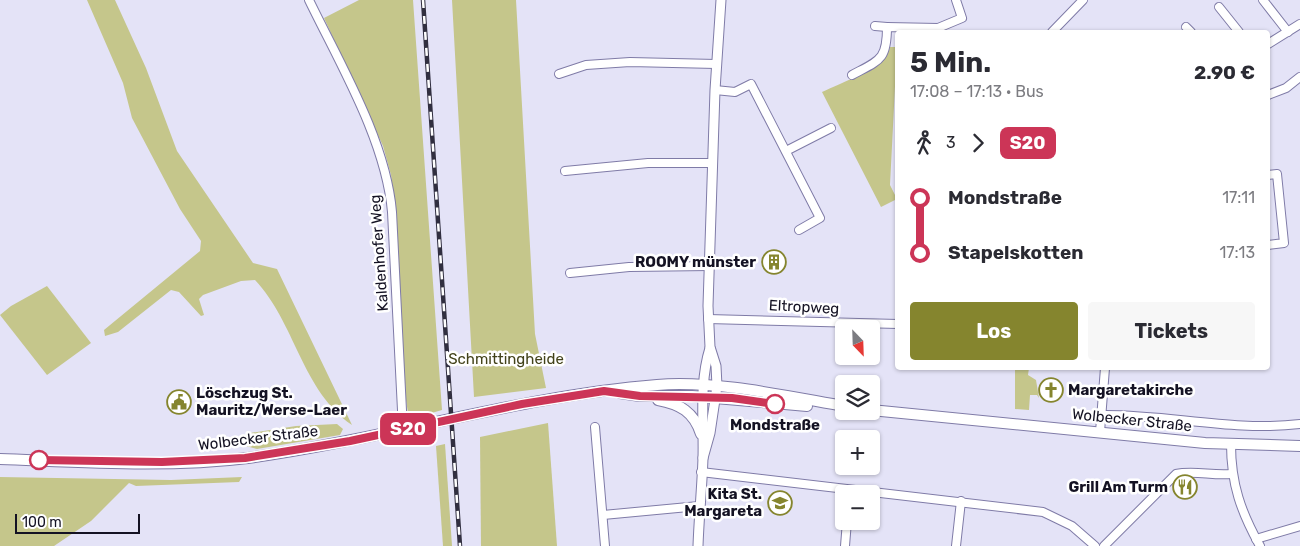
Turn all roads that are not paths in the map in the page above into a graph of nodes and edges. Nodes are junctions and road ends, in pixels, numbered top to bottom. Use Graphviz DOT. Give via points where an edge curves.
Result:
graph roads {
  1 [pos="309,0"];
  2 [pos="721,0"];
  3 [pos="956,0"];
  4 [pos="1083,0"];
  5 [pos="1263,0"];
  6 [pos="1219,7"];
  7 [pos="1300,24"];
  8 [pos="875,26"];
  9 [pos="887,27"];
  10 [pos="1054,30"];
  11 [pos="1237,30"];
  12 [pos="1288,32"];
  13 [pos="1270,43"];
  14 [pos="716,64"];
  15 [pos="559,74"];
  16 [pos="852,74"];
  17 [pos="1300,77"];
  18 [pos="715,90"];
  19 [pos="1270,94"];
  20 [pos="831,128"];
  21 [pos="786,151"];
  22 [pos="713,163"];
  23 [pos="565,171"];
  24 [pos="1270,175"];
  25 [pos="799,230"];
  26 [pos="1270,246"];
  27 [pos="710,266"];
  28 [pos="570,273"];
  29 [pos="708,319"];
  30 [pos="895,324"];
  31 [pos="710,347"];
  32 [pos="1105,370"];
  33 [pos="717,386"];
  34 [pos="604,391"];
  35 [pos="704,391"];
  36 [pos="640,396"];
  37 [pos="715,397"];
  38 [pos="835,406"];
  39 [pos="835,406"];
  40 [pos="880,411"];
  41 [pos="1102,415"];
  42 [pos="1300,424"];
  43 [pos="595,428"];
  44 [pos="403,430"];
  45 [pos="1100,432"];
  46 [pos="701,434"];
  47 [pos="1232,444"];
  48 [pos="1300,446"];
  49 [pos="703,458"];
  50 [pos="0,459"];
  51 [pos="701,472"];
  52 [pos="1231,474"];
  53 [pos="835,490"];
  54 [pos="880,494"];
  55 [pos="961,501"];
  56 [pos="699,506"];
  57 [pos="603,516"];
  58 [pos="1300,526"];
  59 [pos="846,530"];
  60 [pos="1258,542"];
  61 [pos="605,546"];
  62 [pos="698,546"];
  63 [pos="845,546"];
  64 [pos="956,546"];
  65 [pos="1095,546"];
  66 [pos="1104,546"];
  1 -- 44 [label="street, Kaldenhofer Weg" via="368,123 388,183"];
  2 -- 14 [label="street"];
  3 -- 9 [label="street" via="962,18 938,28"];
  4 -- 10 [label="street"];
  5 -- 12 [label="street"];
  6 -- 11 [label="street"];
  7 -- 12 [label="street"];
  8 -- 9 [label="street"];
  9 -- 16 [label="street" via="884,52 874,63"];
  12 -- 13 [label="street"];
  14 -- 15 [label="street" via="630,62 586,65"];
  14 -- 18 [label="street"];
  17 -- 19 [label="street" via="1286,88"];
  18 -- 21 [label="street" via="735,92 751,84"];
  18 -- 22 [label="street"];
  20 -- 21 [label="street"];
  21 -- 25 [label="street" via="820,218"];
  22 -- 23 [label="street" via="648,163"];
  22 -- 27 [label="street"];
  24 -- 26 [label="street" via="1277,174 1284,243"];
  27 -- 28 [label="street" via="629,267"];
  27 -- 29 [label="street"];
  29 -- 30 [label="street, Eltropweg"];
  29 -- 31 [label="street"];
  31 -- 33 [label="street" via="716,366"];
  31 -- 35 [label="street"];
  32 -- 41 [label="street"];
  33 -- 35 [label="main road, Wolbecker Straße"];
  33 -- 37 [label="street"];
  33 -- 38 [label="main road, Wolbecker Straße"];
  34 -- 35 [label="main road, Wolbecker Straße" via="658,385"];
  34 -- 36 [label="main road, Wolbecker Straße"];
  34 -- 44 [label="main road, Wolbecker Straße" via="522,404"];
  35 -- 36 [label="main road, Wolbecker Straße"];
  35 -- 37 [label="main road, Wolbecker Straße"];
  35 -- 46 [label="street"];
  36 -- 46 [label="main road" via="685,408 696,419"];
  37 -- 39 [label="main road, Wolbecker Straße"];
  37 -- 49 [label="street"];
  40 -- 45 [label="main road, Wolbecker Straße"];
  41 -- 42 [label="street, Wolbecker Straße" via="1239,427"];
  41 -- 45 [label="street"];
  43 -- 57 [label="street"];
  44 -- 50 [label="main road, Wolbecker Straße" via="224,460 109,462"];
  45 -- 47 [label="main road, Wolbecker Straße"];
  46 -- 49 [label="street"];
  47 -- 48 [label="main road, Wolbecker Straße"];
  47 -- 52 [label="street"];
  49 -- 51 [label="street"];
  51 -- 53 [label="street"];
  51 -- 56 [label="street"];
  52 -- 60 [label="street" via="1241,506"];
  52 -- 66 [label="street" via="1176,474"];
  54 -- 55 [label="street"];
  55 -- 64 [label="street"];
  55 -- 65 [label="street" via="1043,512 1072,526"];
  56 -- 57 [label="street"];
  56 -- 62 [label="street"];
  57 -- 61 [label="street"];
  58 -- 60 [label="street"];
  59 -- 63 [label="street"];
}
